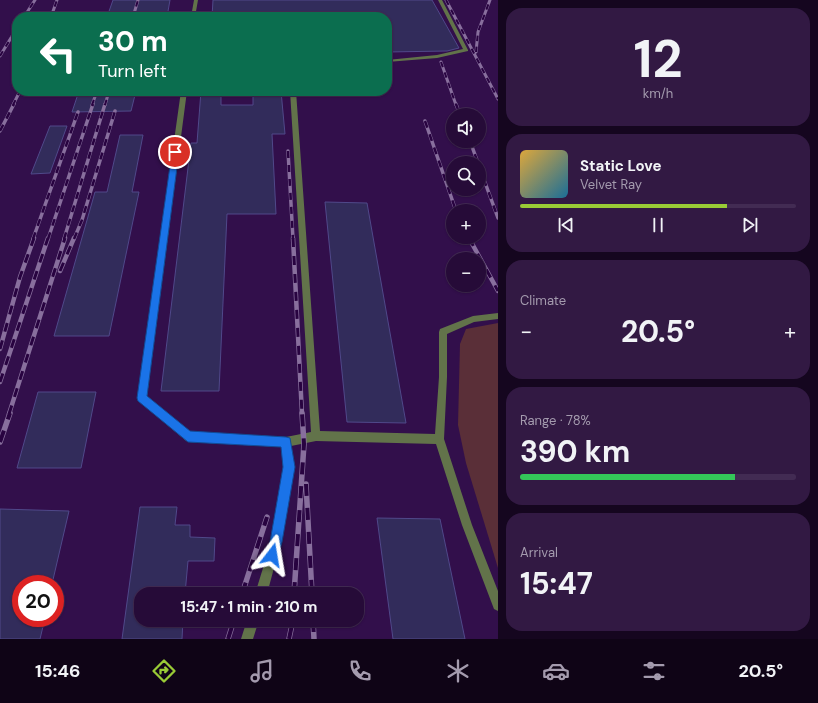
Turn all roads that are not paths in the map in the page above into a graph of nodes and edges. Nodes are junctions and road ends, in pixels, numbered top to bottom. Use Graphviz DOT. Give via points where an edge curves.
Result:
graph roads {
  1 [pos="196,0"];
  2 [pos="440,0"];
  3 [pos="194,12"];
  4 [pos="392,61"];
  5 [pos="183,96"];
  6 [pos="293,96"];
  7 [pos="498,316"];
  8 [pos="316,436"];
  9 [pos="440,439"];
  10 [pos="286,442"];
  11 [pos="263,587"];
  12 [pos="498,605"];
  13 [pos="251,627"];
  14 [pos="247,639"];
  1 -- 3 [label="lane"];
  2 -- 4 [label="lane" via="466,50 444,56"];
  5 -- 10 [label="lane" via="142,398 188,436"];
  6 -- 8 [label="lane"];
  7 -- 9 [label="lane" via="473,319 443,332"];
  8 -- 9 [label="lane"];
  8 -- 10 [label="lane"];
  9 -- 12 [label="lane" via="467,525"];
  10 -- 11 [label="lane" via="288,475 276,542"];
  13 -- 14 [label="lane"];
}
